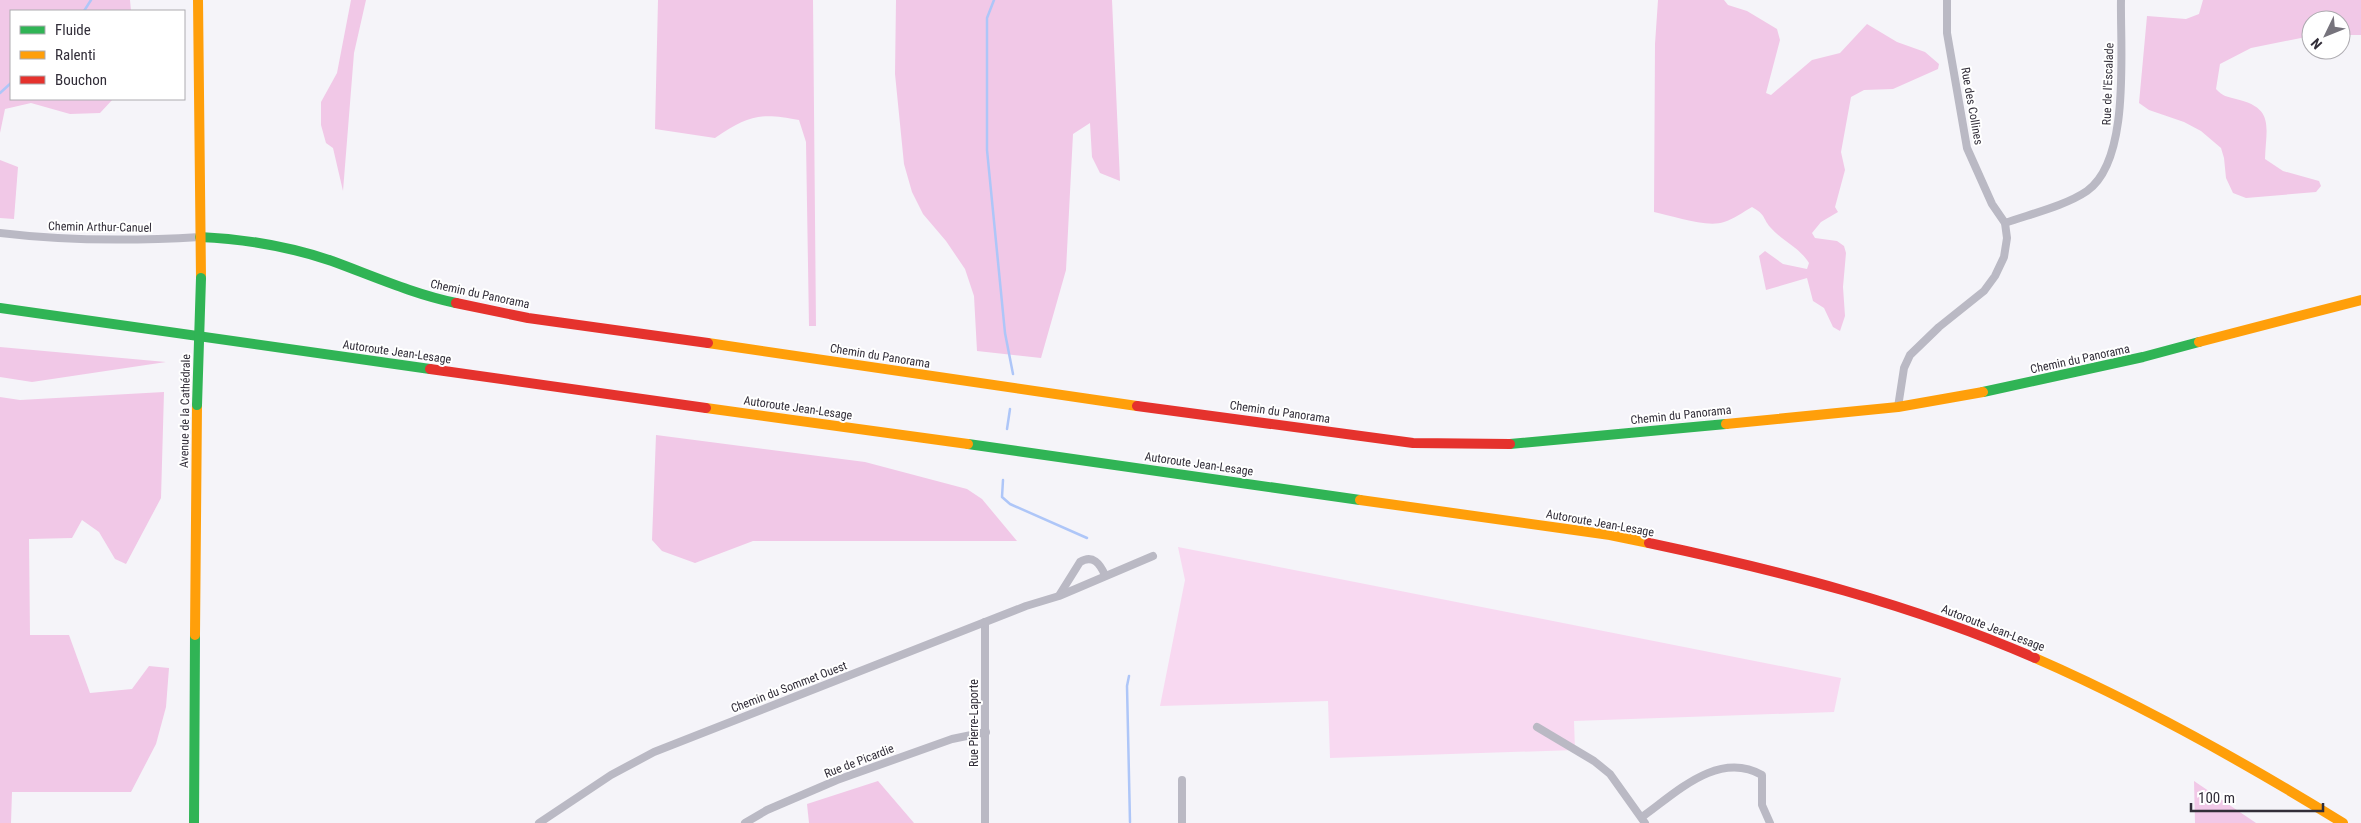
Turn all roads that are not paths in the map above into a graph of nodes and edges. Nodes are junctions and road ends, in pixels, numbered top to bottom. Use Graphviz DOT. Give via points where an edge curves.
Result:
graph roads {
  1 [pos="198,0"];
  2 [pos="1947,0"];
  3 [pos="2120,0"];
  4 [pos="2004,223"];
  5 [pos="0,233"];
  6 [pos="200,237"];
  7 [pos="2361,300"];
  8 [pos="0,308"];
  9 [pos="1898,406"];
  10 [pos="1153,556"];
  11 [pos="1105,575"];
  12 [pos="1059,596"];
  13 [pos="985,622"];
  14 [pos="1537,727"];
  15 [pos="986,732"];
  16 [pos="1182,780"];
  17 [pos="1643,820"];
  18 [pos="194,823"];
  19 [pos="539,823"];
  20 [pos="745,823"];
  21 [pos="986,823"];
  22 [pos="1182,823"];
  23 [pos="1770,823"];
  24 [pos="2342,823"];
  1 -- 6 [label="main road, Avenue de la Cathédrale"];
  2 -- 4 [label="street, Rue des Collines" via="1948,33 1967,148"];
  3 -- 4 [label="street, Rue de l'Escalade" via="2120,124 2101,176 2087,190"];
  4 -- 9 [label="street, Rue des Collines" via="2007,238 2004,257 1995,276 1984,291 1910,355 1904,368"];
  5 -- 6 [label="street, Chemin Arthur-Canuel" via="31,237 156,240"];
  6 -- 9 [label="main road, Chemin du Panorama" via="243,238 284,247 331,260 432,298 528,318 1012,389 1413,443 1522,444"];
  6 -- 18 [label="main road, Avenue de la Cathédrale, bridge"];
  7 -- 9 [label="main road, Chemin du Panorama" via="2143,358 1984,392"];
  8 -- 24 [label="main road, Autoroute Jean-Lesage" via="1600,534 1723,559 1900,607 2019,651 2086,680 2196,735"];
  10 -- 11 [label="street, Chemin du Sommet Ouest"];
  11 -- 12 [label="street, Chemin du Sommet Ouest"];
  11 -- 12 [label="street" via="1099,563 1091,558 1085,559"];
  12 -- 13 [label="street, Chemin du Sommet Ouest"];
  13 -- 15 [label="street, Rue Pierre-Laporte"];
  13 -- 19 [label="street, Chemin du Sommet Ouest" via="654,752 611,775"];
  14 -- 17 [label="street" via="1610,774"];
  15 -- 20 [label="street, Rue de Picardie" via="952,738 837,780"];
  15 -- 21 [label="street, Rue Pierre-Laporte"];
  16 -- 22 [label="street"];
  17 -- 23 [label="street" via="1701,775 1719,769 1745,768 1762,775 1762,805"];
}
